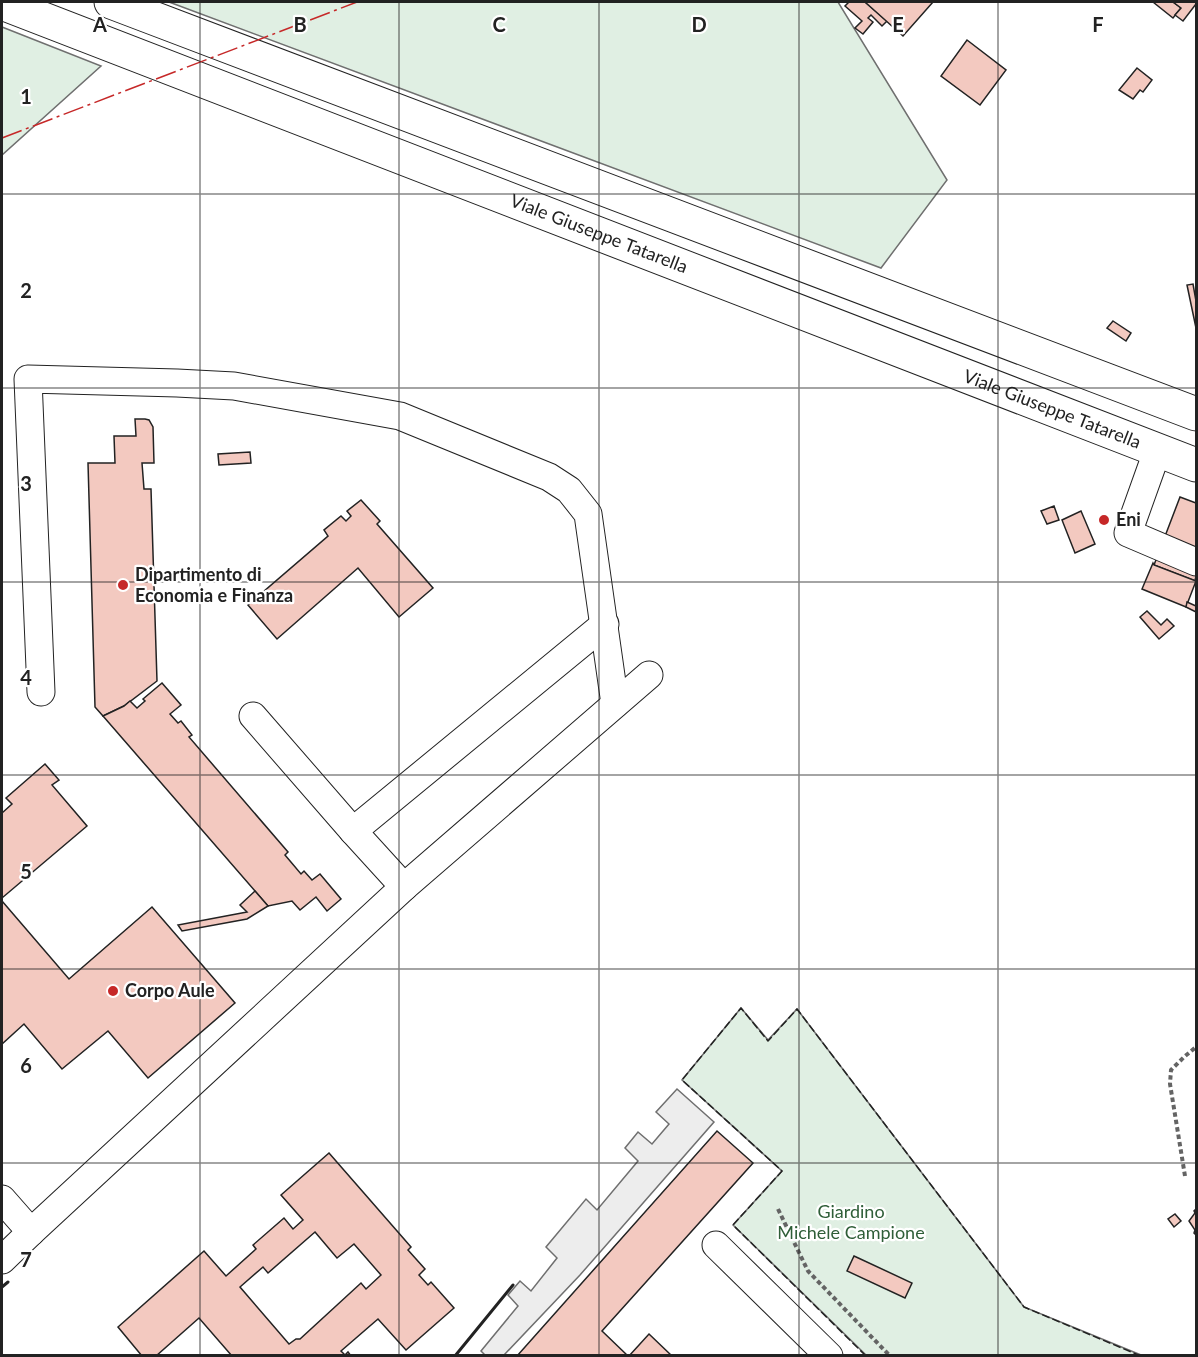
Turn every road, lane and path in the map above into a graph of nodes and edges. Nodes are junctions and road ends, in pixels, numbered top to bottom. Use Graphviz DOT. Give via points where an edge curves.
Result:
graph roads {
  1 [pos="111,2"];
  2 [pos="2,3"];
  3 [pos="1197,414"];
  4 [pos="1158,449"];
  5 [pos="1197,465"];
  6 [pos="1197,562"];
  7 [pos="604,624"];
  8 [pos="649,675"];
  9 [pos="41,692"];
  10 [pos="615,704"];
  11 [pos="253,716"];
  12 [pos="353,831"];
  13 [pos="404,887"];
  14 [pos="1197,1047"];
  15 [pos="1185,1176"];
  16 [pos="2,1199"];
  17 [pos="778,1209"];
  18 [pos="31,1232"];
  19 [pos="716,1245"];
  20 [pos="2,1260"];
  21 [pos="830,1356"];
  22 [pos="890,1356"];
  1 -- 3 [label="main road"];
  2 -- 4 [label="main road, Viale Giuseppe Tatarella"];
  4 -- 5 [label="main road, Viale Giuseppe Tatarella"];
  4 -- 6 [label="street" via="1128,533"];
  7 -- 9 [label="street" via="588,514 568,490 549,477 400,416 234,386 27,379"];
  7 -- 10 [label="street"];
  7 -- 12 [label="street"];
  8 -- 10 [label="street"];
  10 -- 13 [label="street"];
  11 -- 12 [label="street"];
  12 -- 13 [label="street"];
  13 -- 18 [label="street"];
  14 -- 15 [label="path" via="1171,1070"];
  16 -- 18 [label="street"];
  17 -- 22 [label="path" via="808,1271"];
  18 -- 20 [label="street"];
  19 -- 21 [label="street"];
}
